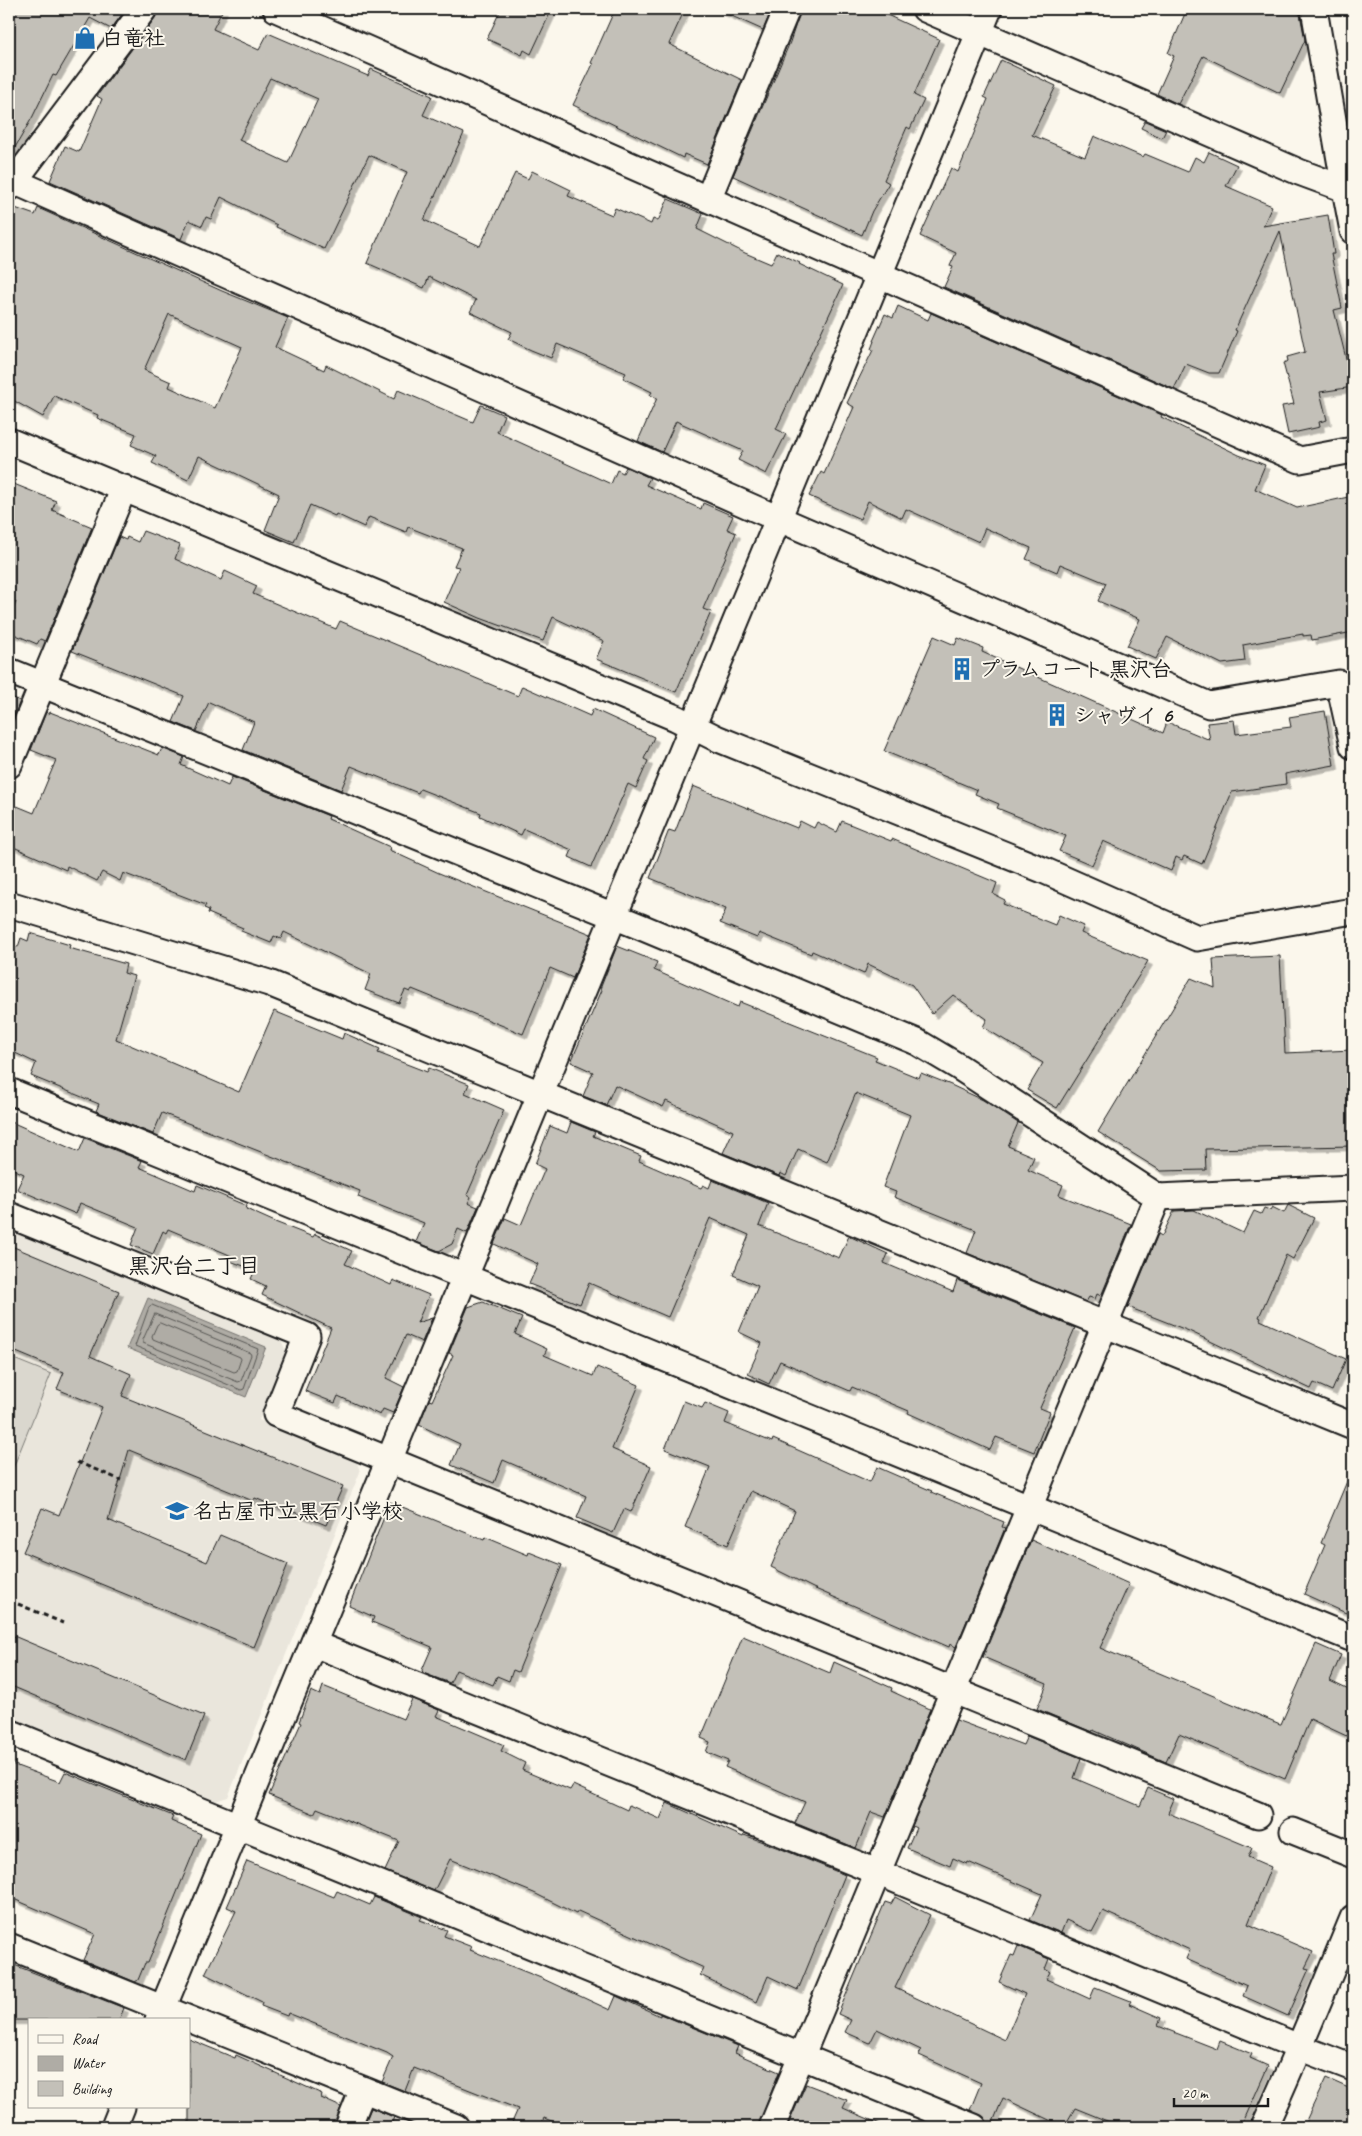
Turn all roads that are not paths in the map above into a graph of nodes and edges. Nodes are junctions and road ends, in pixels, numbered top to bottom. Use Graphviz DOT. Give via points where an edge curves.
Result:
graph roads {
  1 [pos="144,9"];
  2 [pos="276,9"];
  3 [pos="787,9"];
  4 [pos="925,9"];
  5 [pos="989,9"];
  6 [pos="1314,9"];
  7 [pos="979,32"];
  8 [pos="11,183"];
  9 [pos="1346,189"];
  10 [pos="708,199"];
  11 [pos="1353,231"];
  12 [pos="880,276"];
  13 [pos="9,441"];
  14 [pos="1353,450"];
  15 [pos="124,488"];
  16 [pos="778,518"];
  17 [pos="9,671"];
  18 [pos="42,685"];
  19 [pos="693,727"];
  20 [pos="1353,746"];
  21 [pos="9,765"];
  22 [pos="9,904"];
  23 [pos="1353,910"];
  24 [pos="614,918"];
  25 [pos="9,1091"];
  26 [pos="542,1095"];
  27 [pos="1353,1188"];
  28 [pos="1158,1197"];
  29 [pos="9,1215"];
  30 [pos="465,1277"];
  31 [pos="1104,1323"];
  32 [pos="1353,1426"];
  33 [pos="390,1461"];
  34 [pos="1028,1506"];
  35 [pos="1353,1639"];
  36 [pos="314,1644"];
  37 [pos="953,1689"];
  38 [pos="9,1732"];
  39 [pos="1258,1814"];
  40 [pos="239,1826"];
  41 [pos="1293,1831"];
  42 [pos="1353,1855"];
  43 [pos="877,1872"];
  44 [pos="1353,1918"];
  45 [pos="9,1946"];
  46 [pos="160,2014"];
  47 [pos="190,2025"];
  48 [pos="1301,2048"];
  49 [pos="801,2056"];
  50 [pos="1353,2068"];
  51 [pos="363,2090"];
  52 [pos="122,2108"];
  53 [pos="114,2127"];
  54 [pos="348,2127"];
  55 [pos="456,2127"];
  56 [pos="772,2127"];
  57 [pos="974,2127"];
  58 [pos="1264,2127"];
  1 -- 8 [label="street"];
  2 -- 10 [label="street"];
  3 -- 10 [label="street"];
  4 -- 7 [label="street"];
  5 -- 7 [label="street"];
  6 -- 9 [label="street"];
  7 -- 9 [label="street" via="1299,172"];
  7 -- 12 [label="street"];
  8 -- 16 [label="street"];
  9 -- 11 [label="street"];
  10 -- 12 [label="street"];
  12 -- 14 [label="street" via="1300,460"];
  12 -- 16 [label="street"];
  13 -- 15 [label="street"];
  15 -- 18 [label="street"];
  15 -- 19 [label="street"];
  16 -- 19 [label="street"];
  16 -- 20 [label="street" via="1209,705 1340,683"];
  17 -- 18 [label="street"];
  18 -- 21 [label="street"];
  18 -- 24 [label="street"];
  19 -- 23 [label="street" via="1043,870 1197,938"];
  19 -- 24 [label="street"];
  22 -- 26 [label="street" via="269,983"];
  24 -- 26 [label="street"];
  24 -- 28 [label="street" via="916,1042 960,1067"];
  25 -- 30 [label="street"];
  26 -- 30 [label="street"];
  26 -- 31 [label="street"];
  27 -- 28 [label="street"];
  28 -- 31 [label="street"];
  29 -- 33 [label="street" via="307,1336 276,1414"];
  30 -- 33 [label="street"];
  30 -- 34 [label="street"];
  31 -- 32 [label="street"];
  31 -- 34 [label="street"];
  33 -- 36 [label="street"];
  33 -- 37 [label="street"];
  34 -- 35 [label="street"];
  34 -- 37 [label="street"];
  36 -- 40 [label="street"];
  36 -- 43 [label="street"];
  37 -- 39 [label="street"];
  37 -- 43 [label="street"];
  38 -- 40 [label="street"];
  40 -- 46 [label="street"];
  40 -- 49 [label="street"];
  41 -- 42 [label="street"];
  43 -- 48 [label="street"];
  43 -- 49 [label="street"];
  44 -- 48 [label="street"];
  45 -- 46 [label="street"];
  47 -- 51 [label="street"];
  48 -- 50 [label="street"];
  48 -- 58 [label="street"];
  49 -- 56 [label="street"];
  49 -- 57 [label="street"];
  51 -- 54 [label="street"];
  51 -- 55 [label="street"];
  52 -- 53 [label="street"];
}
